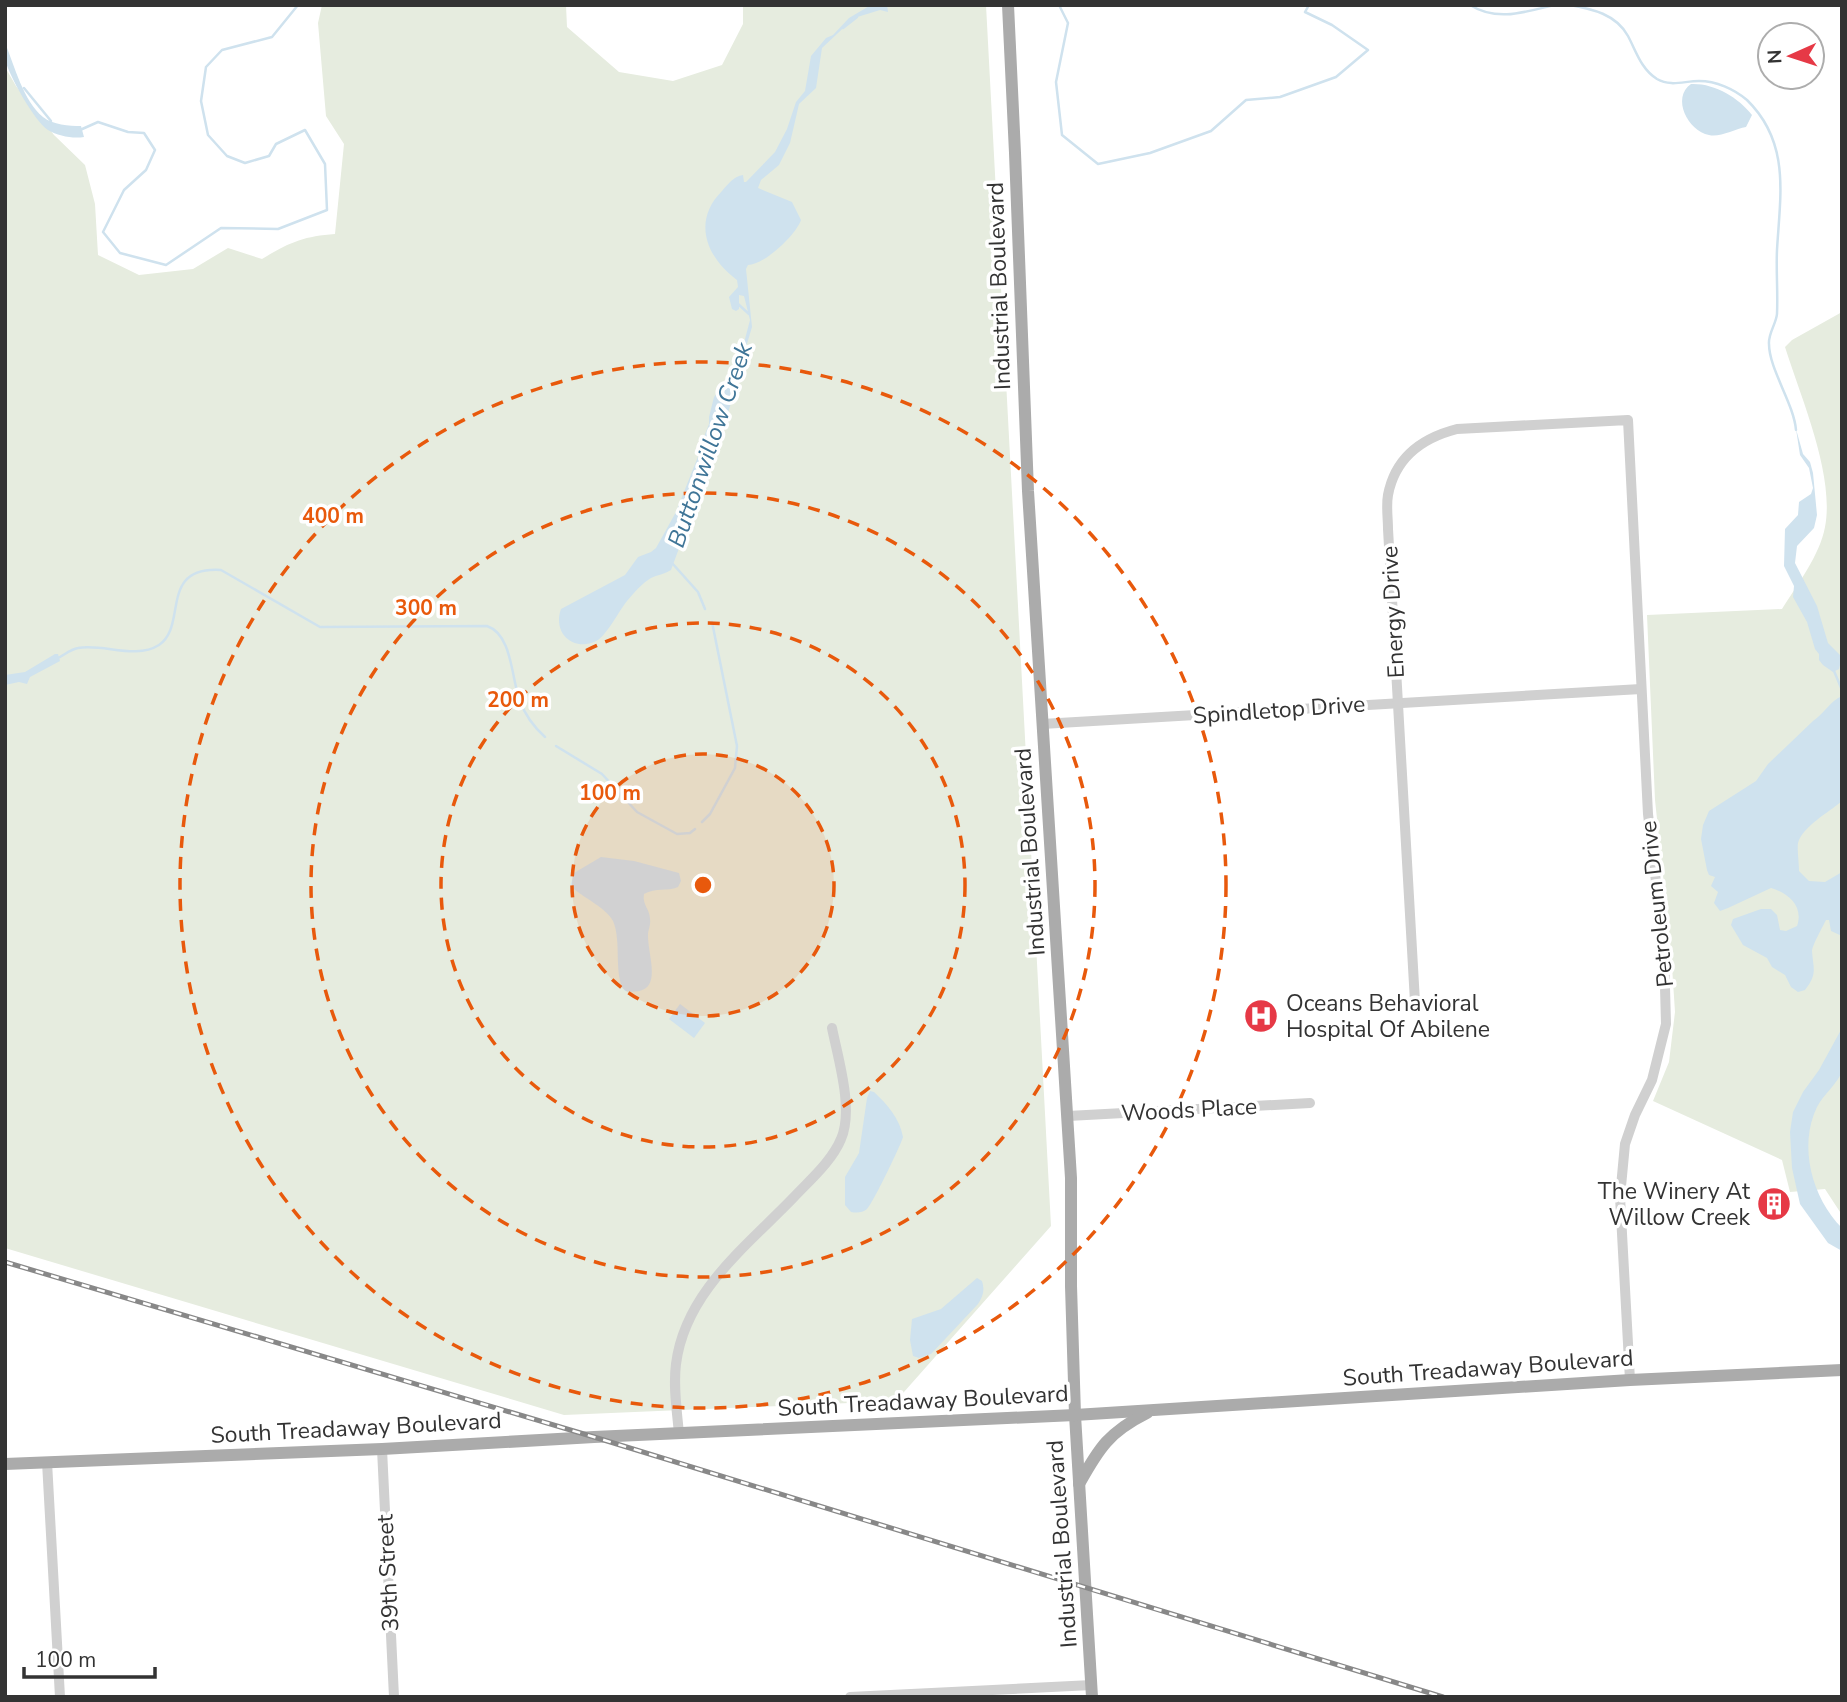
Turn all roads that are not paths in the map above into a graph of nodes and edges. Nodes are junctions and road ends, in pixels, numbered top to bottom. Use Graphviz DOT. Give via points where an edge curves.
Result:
graph roads {
  1 [pos="1008,5"];
  2 [pos="1628,420"];
  3 [pos="1641,689"];
  4 [pos="1398,702"];
  5 [pos="1042,724"];
  6 [pos="1415,1002"];
  7 [pos="832,1028"];
  8 [pos="1310,1103"];
  9 [pos="1068,1116"];
  10 [pos="1842,1370"];
  11 [pos="1630,1380"];
  12 [pos="1152,1410"];
  13 [pos="1075,1415"];
  14 [pos="679,1434"];
  15 [pos="382,1449"];
  16 [pos="47,1462"];
  17 [pos="5,1464"];
  18 [pos="1079,1484"];
  19 [pos="1092,1691"];
  20 [pos="60,1697"];
  21 [pos="394,1697"];
  22 [pos="850,1697"];
  1 -- 5 [label="main road, Industrial Boulevard"];
  2 -- 3 [label="street, Petroleum Drive"];
  2 -- 4 [label="street, Energy Drive" via="1457,429 1435,435 1407,457 1392,479 1387,497"];
  3 -- 4 [label="street, Spindletop Drive"];
  3 -- 11 [label="street, Petroleum Drive" via="1666,1024 1652,1080 1625,1144 1622,1170"];
  4 -- 5 [label="street, Spindletop Drive"];
  4 -- 6 [label="street, Energy Drive"];
  5 -- 9 [label="main road, Industrial Boulevard"];
  7 -- 14 [label="street" via="845,1107 842,1138 832,1155 712,1282 692,1312 676,1365"];
  8 -- 9 [label="street, Woods Place"];
  9 -- 13 [label="main road, Industrial Boulevard"];
  10 -- 11 [label="main road, South Treadaway Boulevard"];
  11 -- 12 [label="main road, South Treadaway Boulevard"];
  12 -- 13 [label="main road, South Treadaway Boulevard"];
  12 -- 18 [label="main road" via="1124,1424 1100,1447"];
  13 -- 14 [label="main road, South Treadaway Boulevard"];
  13 -- 18 [label="main road, Industrial Boulevard"];
  14 -- 15 [label="main road, South Treadaway Boulevard"];
  15 -- 16 [label="main road, South Treadaway Boulevard"];
  15 -- 21 [label="street, 39th Street"];
  16 -- 17 [label="main road, South Treadaway Boulevard"];
  16 -- 20 [label="street"];
  18 -- 19 [label="main road, Industrial Boulevard"];
  19 -- 22 [label="street"];
}
